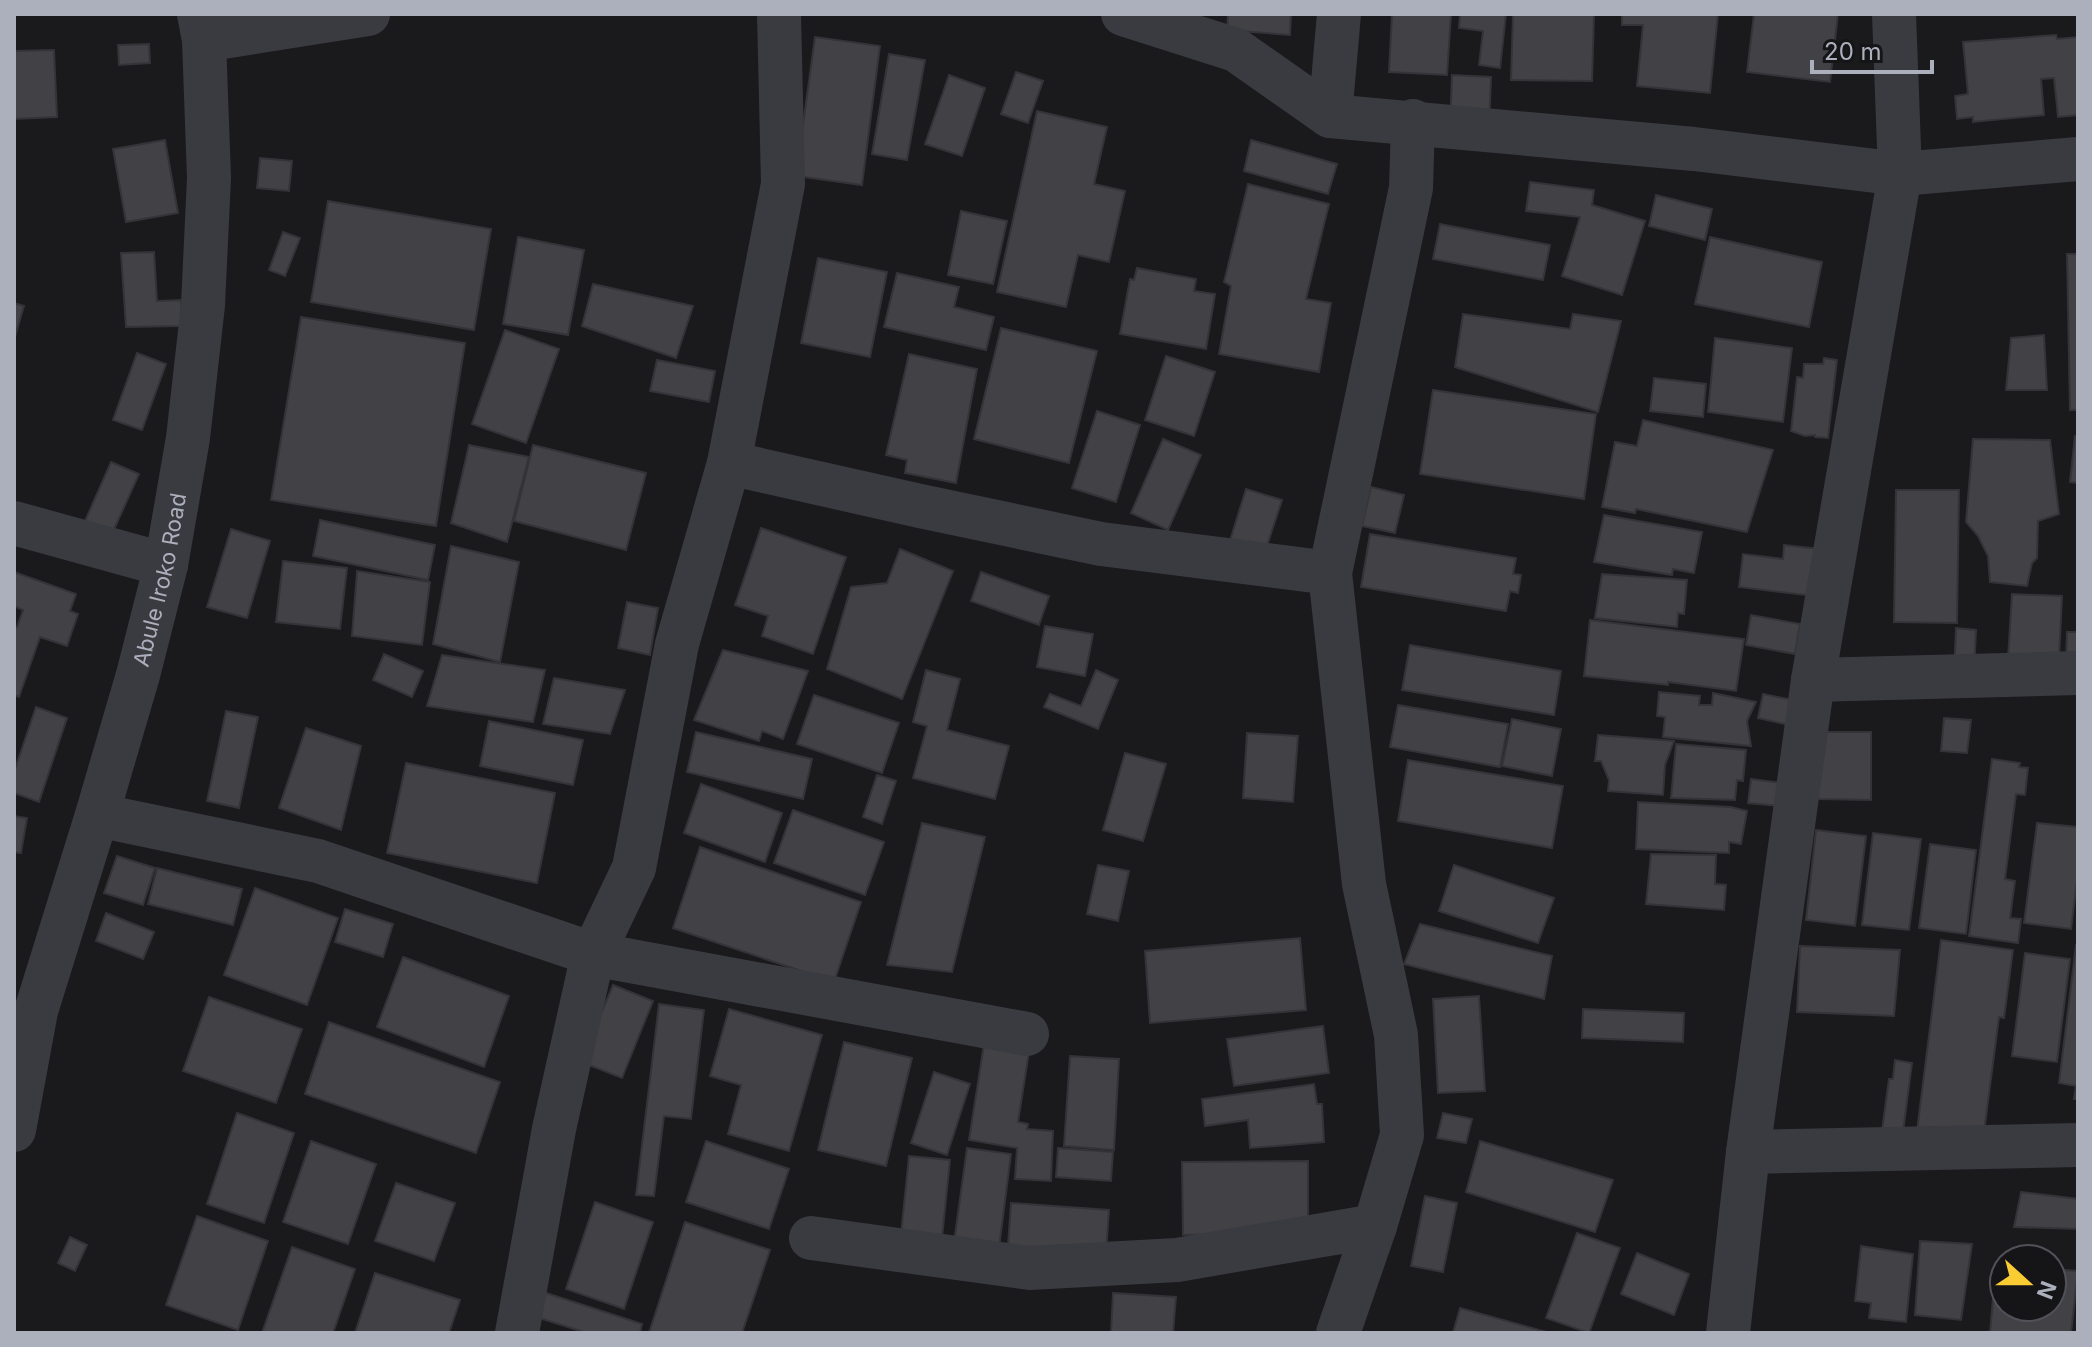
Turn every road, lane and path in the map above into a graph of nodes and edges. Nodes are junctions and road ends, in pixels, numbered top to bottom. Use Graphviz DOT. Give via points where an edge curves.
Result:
graph roads {
  1 [pos="368,14"];
  2 [pos="779,14"];
  3 [pos="1123,14"];
  4 [pos="1339,14"];
  5 [pos="1894,14"];
  6 [pos="201,27"];
  7 [pos="1330,116"];
  8 [pos="1413,121"];
  9 [pos="2078,159"];
  10 [pos="1900,174"];
  11 [pos="729,463"];
  12 [pos="14,523"];
  13 [pos="166,565"];
  14 [pos="1330,573"];
  15 [pos="2078,673"];
  16 [pos="1813,680"];
  17 [pos="97,815"];
  18 [pos="593,954"];
  19 [pos="1027,1034"];
  20 [pos="14,1130"];
  21 [pos="2078,1145"];
  22 [pos="1748,1152"];
  23 [pos="1375,1226"];
  24 [pos="811,1238"];
  25 [pos="517,1333"];
  26 [pos="1338,1333"];
  27 [pos="1728,1333"];
  1 -- 6 [label="street"];
  2 -- 11 [label="street" via="783,184"];
  3 -- 7 [label="street" via="1236,50"];
  4 -- 7 [label="street"];
  5 -- 10 [label="street"];
  6 -- 13 [label="street, Abule Iroko Road" via="209,178 203,305"];
  7 -- 8 [label="street"];
  8 -- 10 [label="street"];
  8 -- 14 [label="street" via="1411,188"];
  9 -- 10 [label="street"];
  10 -- 16 [label="street"];
  11 -- 14 [label="street" via="1101,544"];
  11 -- 18 [label="street" via="677,644 634,868"];
  12 -- 13 [label="street"];
  13 -- 17 [label="street, Abule Iroko Road"];
  14 -- 23 [label="street" via="1364,884 1396,1035 1402,1135"];
  15 -- 16 [label="street"];
  16 -- 22 [label="street"];
  17 -- 18 [label="street" via="318,861"];
  17 -- 20 [label="street, Abule Iroko Road" via="36,1011"];
  18 -- 19 [label="street"];
  18 -- 25 [label="street"];
  21 -- 22 [label="street"];
  22 -- 27 [label="street"];
  23 -- 24 [label="street" via="1177,1260 1030,1268"];
  23 -- 26 [label="street"];
}
